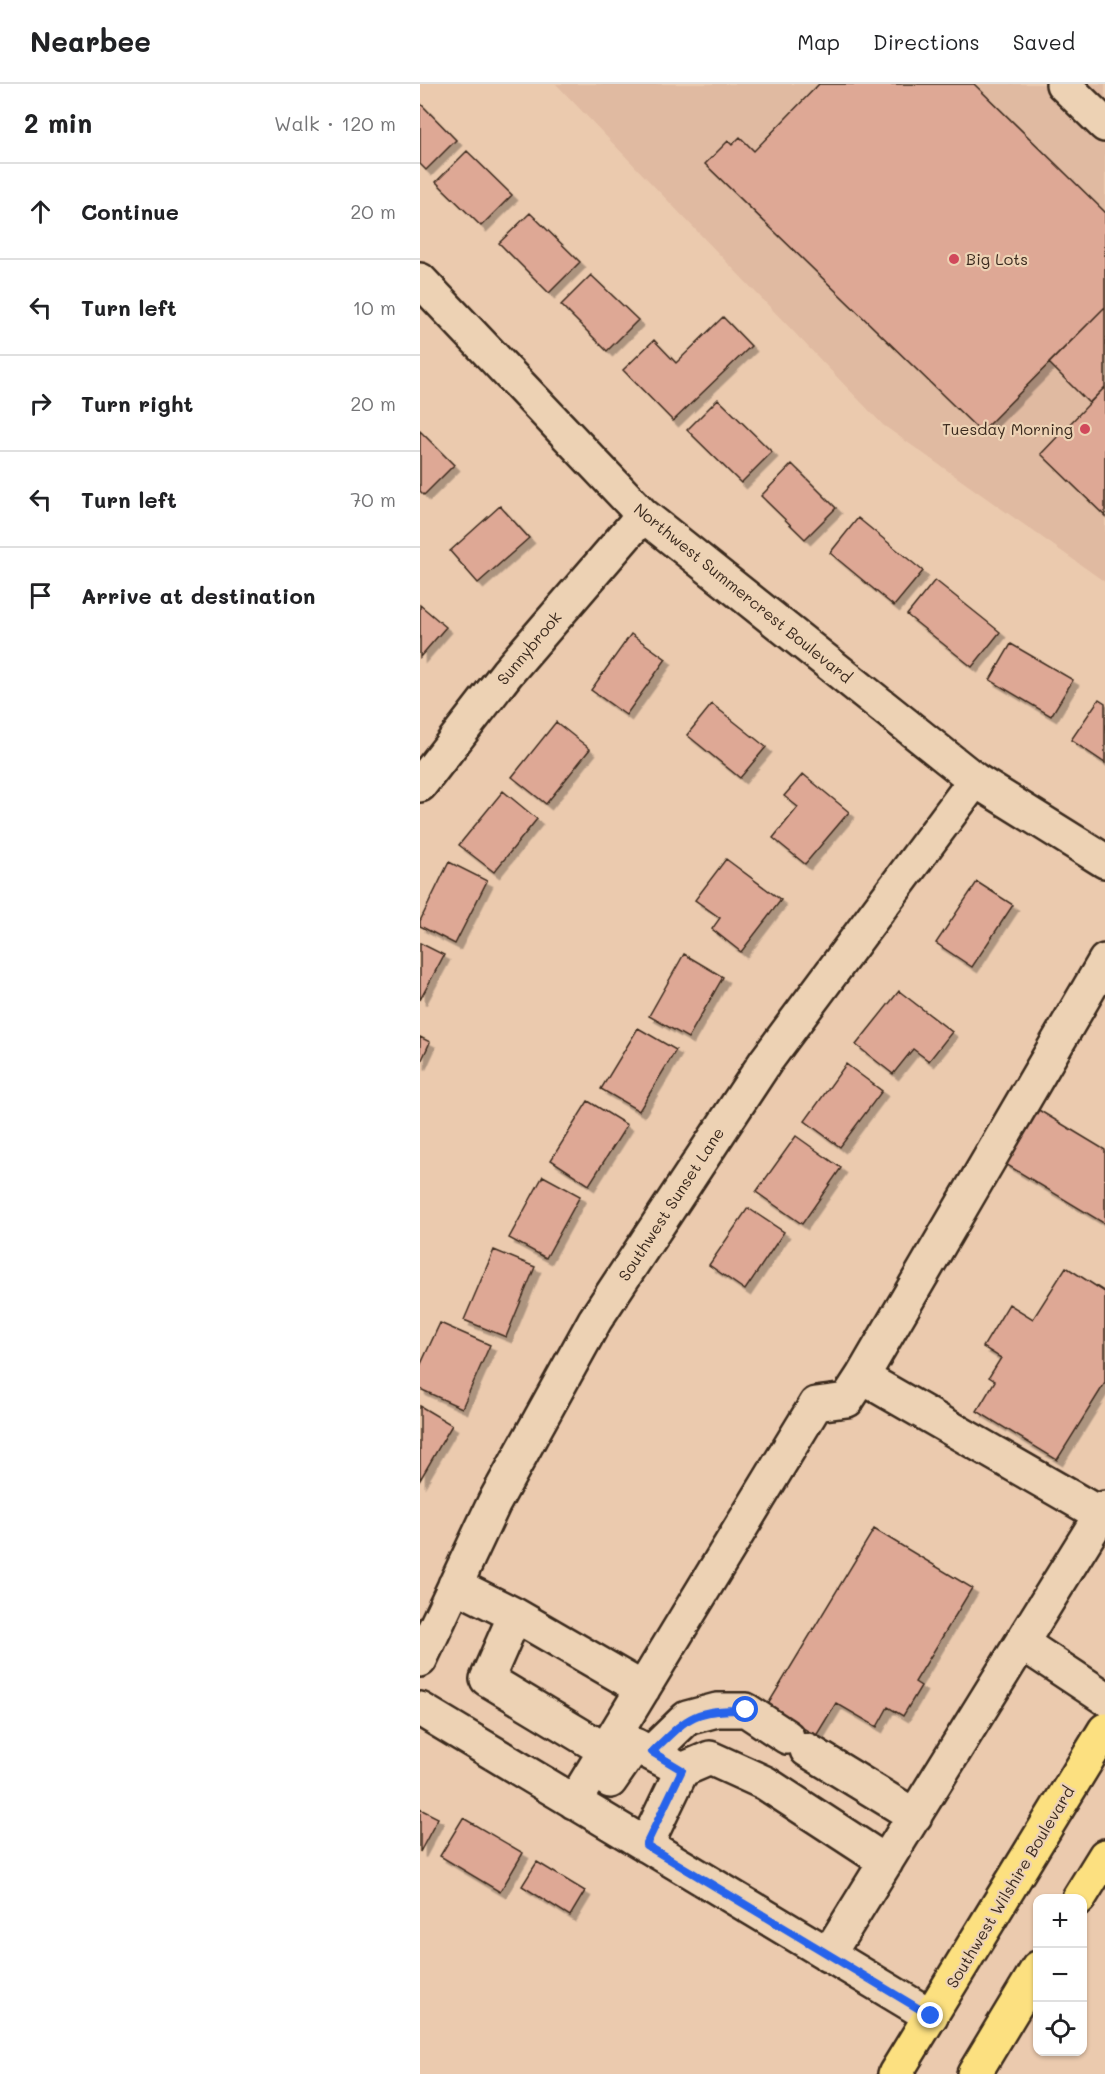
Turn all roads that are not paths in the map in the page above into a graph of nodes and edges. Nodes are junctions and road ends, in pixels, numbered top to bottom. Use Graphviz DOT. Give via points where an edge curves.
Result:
graph roads {
  1 [pos="1063,84"];
  2 [pos="1105,125"];
  3 [pos="420,280"];
  4 [pos="644,515"];
  5 [pos="975,780"];
  6 [pos="420,785"];
  7 [pos="1105,861"];
  8 [pos="1105,961"];
  9 [pos="862,1377"];
  10 [pos="1104,1513"];
  11 [pos="455,1585"];
  12 [pos="515,1616"];
  13 [pos="1022,1643"];
  14 [pos="420,1660"];
  15 [pos="643,1689"];
  16 [pos="1105,1698"];
  17 [pos="420,1709"];
  18 [pos="1105,1730"];
  19 [pos="605,1750"];
  20 [pos="652,1752"];
  21 [pos="682,1770"];
  22 [pos="582,1807"];
  23 [pos="915,1816"];
  24 [pos="646,1845"];
  25 [pos="1105,1856"];
  26 [pos="886,1862"];
  27 [pos="1082,1894"];
  28 [pos="828,1954"];
  29 [pos="1033,1976"];
  30 [pos="931,2016"];
  31 [pos="895,2074"];
  32 [pos="974,2074"];
  1 -- 2 [label="street"];
  3 -- 4 [label="street, Northwest Summercrest Boulevard"];
  4 -- 5 [label="street, Northwest Summercrest Boulevard"];
  4 -- 6 [label="street, Sunnybrook" via="507,673"];
  5 -- 7 [label="street, Northwest Summercrest Boulevard"];
  5 -- 11 [label="street, Southwest Sunset Lane" via="766,1061 595,1320 494,1503"];
  8 -- 9 [label="street"];
  9 -- 10 [label="street"];
  9 -- 15 [label="street" via="847,1400 816,1404"];
  10 -- 13 [label="street"];
  11 -- 12 [label="street"];
  11 -- 14 [label="street, Southwest Sunset Lane"];
  12 -- 15 [label="street"];
  12 -- 19 [label="street" via="487,1679"];
  13 -- 16 [label="street"];
  13 -- 23 [label="street"];
  15 -- 19 [label="street"];
  17 -- 22 [label="street"];
  18 -- 30 [label="main road, Southwest Wilshire Boulevard"];
  19 -- 22 [label="street"];
  20 -- 21 [label="street"];
  20 -- 22 [label="street" via="635,1745"];
  20 -- 23 [label="street" via="687,1718 717,1710 746,1710"];
  21 -- 24 [label="street"];
  21 -- 26 [label="street" via="710,1758 765,1783"];
  22 -- 24 [label="street"];
  23 -- 26 [label="street"];
  24 -- 28 [label="street"];
  25 -- 27 [label="main road"];
  26 -- 28 [label="street"];
  28 -- 30 [label="street"];
  29 -- 32 [label="main road"];
  30 -- 31 [label="main road, Southwest Wilshire Boulevard"];
}
